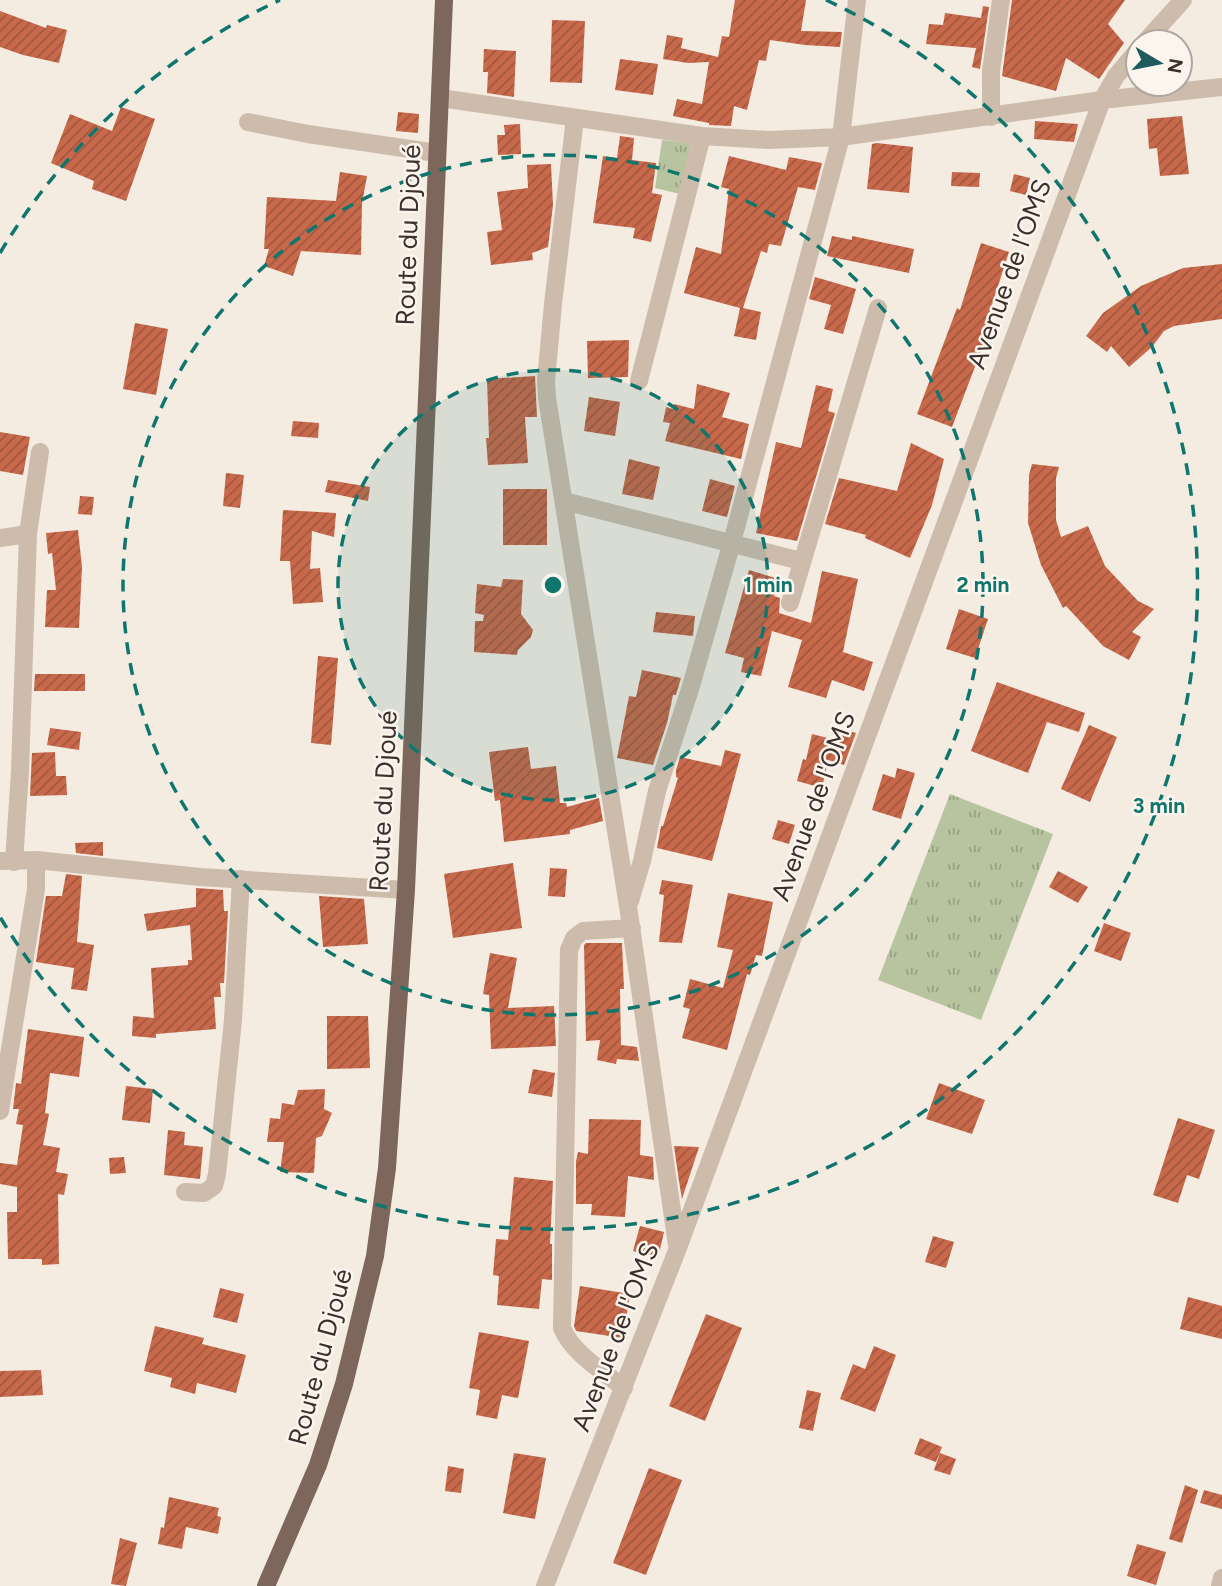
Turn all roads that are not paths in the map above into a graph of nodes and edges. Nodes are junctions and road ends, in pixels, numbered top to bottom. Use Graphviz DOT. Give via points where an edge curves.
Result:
graph roads {
  1 [pos="444,0"];
  2 [pos="857,0"];
  3 [pos="1001,0"];
  4 [pos="1183,0"];
  5 [pos="1158,28"];
  6 [pos="1124,69"];
  7 [pos="1222,87"];
  8 [pos="440,98"];
  9 [pos="1102,100"];
  10 [pos="991,117"];
  11 [pos="575,118"];
  12 [pos="248,122"];
  13 [pos="702,136"];
  14 [pos="841,137"];
  15 [pos="437,153"];
  16 [pos="878,308"];
  17 [pos="639,382"];
  18 [pos="40,452"];
  19 [pos="564,501"];
  20 [pos="28,534"];
  21 [pos="0,538"];
  22 [pos="732,542"];
  23 [pos="801,561"];
  24 [pos="790,603"];
  25 [pos="36,860"];
  26 [pos="7,861"];
  27 [pos="241,879"];
  28 [pos="406,890"];
  29 [pos="628,906"];
  30 [pos="632,928"];
  31 [pos="0,1111"];
  32 [pos="185,1192"];
  33 [pos="678,1248"];
  34 [pos="624,1388"];
  35 [pos="1222,1578"];
  36 [pos="266,1586"];
  37 [pos="545,1586"];
  38 [pos="1220,1586"];
  1 -- 8 [label="main road, Route du Djoué"];
  2 -- 14 [label="street"];
  3 -- 10 [label="street" via="991,71"];
  4 -- 5 [label="street"];
  6 -- 9 [label="street, Avenue de l'OMS"];
  7 -- 9 [label="street"];
  8 -- 11 [label="street"];
  8 -- 15 [label="main road, Route du Djoué"];
  9 -- 10 [label="street"];
  9 -- 33 [label="street, Avenue de l'OMS"];
  10 -- 14 [label="street"];
  11 -- 13 [label="street"];
  11 -- 19 [label="street" via="546,381"];
  12 -- 15 [label="street"];
  13 -- 14 [label="street" via="768,140"];
  13 -- 17 [label="street"];
  14 -- 22 [label="street"];
  15 -- 28 [label="main road, Route du Djoué"];
  16 -- 23 [label="street"];
  18 -- 20 [label="street"];
  19 -- 22 [label="street"];
  19 -- 29 [label="street"];
  20 -- 21 [label="street"];
  20 -- 26 [label="street" via="20,771"];
  22 -- 23 [label="street"];
  22 -- 29 [label="street" via="657,791"];
  23 -- 24 [label="street"];
  25 -- 26 [label="street"];
  25 -- 27 [label="street"];
  25 -- 31 [label="street" via="36,889"];
  27 -- 28 [label="street"];
  27 -- 32 [label="street" via="217,1174 214,1186 204,1193"];
  28 -- 36 [label="main road, Route du Djoué" via="387,1168 375,1256 344,1384 318,1465"];
  29 -- 30 [label="street"];
  30 -- 33 [label="street"];
  30 -- 34 [label="street" via="583,931 569,950 562,1234 562,1328 578,1351"];
  33 -- 34 [label="street, Avenue de l'OMS"];
  34 -- 37 [label="street, Avenue de l'OMS"];
  35 -- 38 [label="street"];
}
